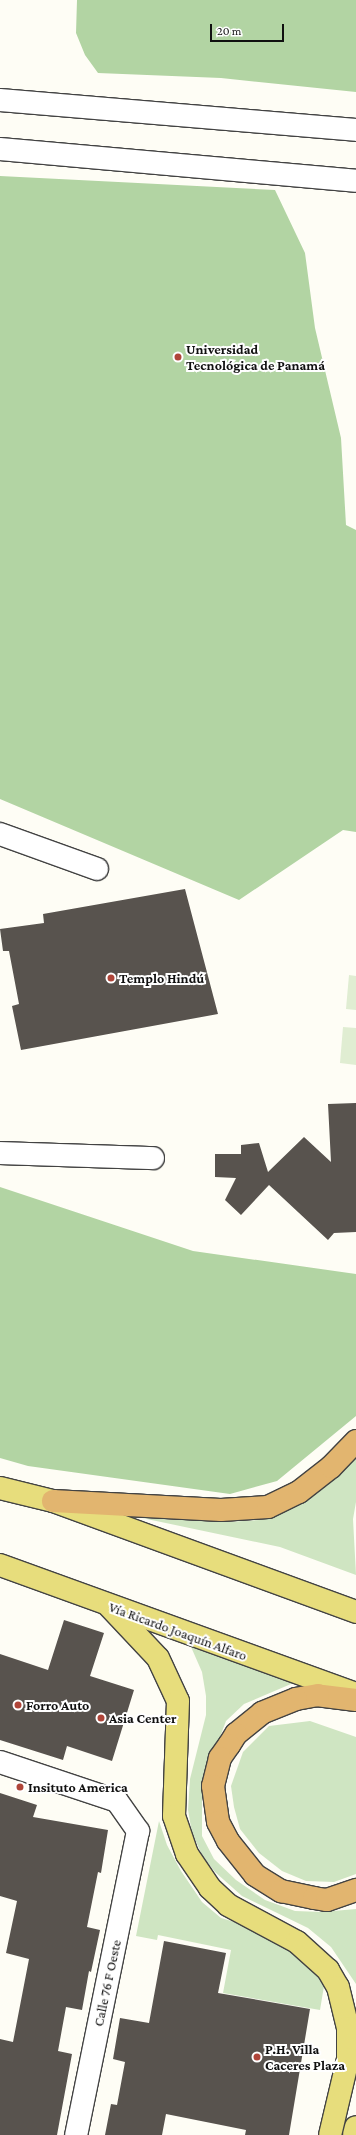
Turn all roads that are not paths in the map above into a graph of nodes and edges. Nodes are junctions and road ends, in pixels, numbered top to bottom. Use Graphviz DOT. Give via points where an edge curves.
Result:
graph roads {
  1 [pos="0,100"];
  2 [pos="356,130"];
  3 [pos="0,149"];
  4 [pos="356,181"];
  5 [pos="0,834"];
  6 [pos="97,869"];
  7 [pos="0,1153"];
  8 [pos="152,1158"];
  9 [pos="356,1441"];
  10 [pos="0,1488"];
  11 [pos="53,1501"];
  12 [pos="0,1565"];
  13 [pos="109,1606"];
  14 [pos="356,1612"];
  15 [pos="356,1694"];
  16 [pos="356,1700"];
  17 [pos="0,1762"];
  18 [pos="356,1890"];
  19 [pos="356,2037"];
  20 [pos="348,2059"];
  21 [pos="356,2127"];
  22 [pos="76,2135"];
  23 [pos="330,2135"];
  24 [pos="354,2135"];
  1 -- 2 [label="street"];
  3 -- 4 [label="street"];
  5 -- 6 [label="street"];
  7 -- 8 [label="street"];
  9 -- 11 [label="highway" via="331,1467 299,1492 268,1507 221,1510"];
  10 -- 11 [label="main road"];
  11 -- 14 [label="main road"];
  12 -- 13 [label="main road, Vía Ricardo Joaquín Alfaro"];
  13 -- 15 [label="main road, Vía Ricardo Joaquín Alfaro"];
  13 -- 20 [label="main road" via="158,1658 178,1701 174,1816 187,1854 210,1888 228,1905 297,1942 328,1970 344,2004 348,2028"];
  16 -- 18 [label="highway" via="318,1696 276,1705 236,1734 220,1758 213,1786 218,1822 228,1841 255,1875 281,1891 327,1900"];
  17 -- 22 [label="street, Calle 76 F Oeste" via="118,1801 138,1831"];
  19 -- 20 [label="main road"];
  20 -- 23 [label="main road"];
  21 -- 24 [label="main road"];
}
